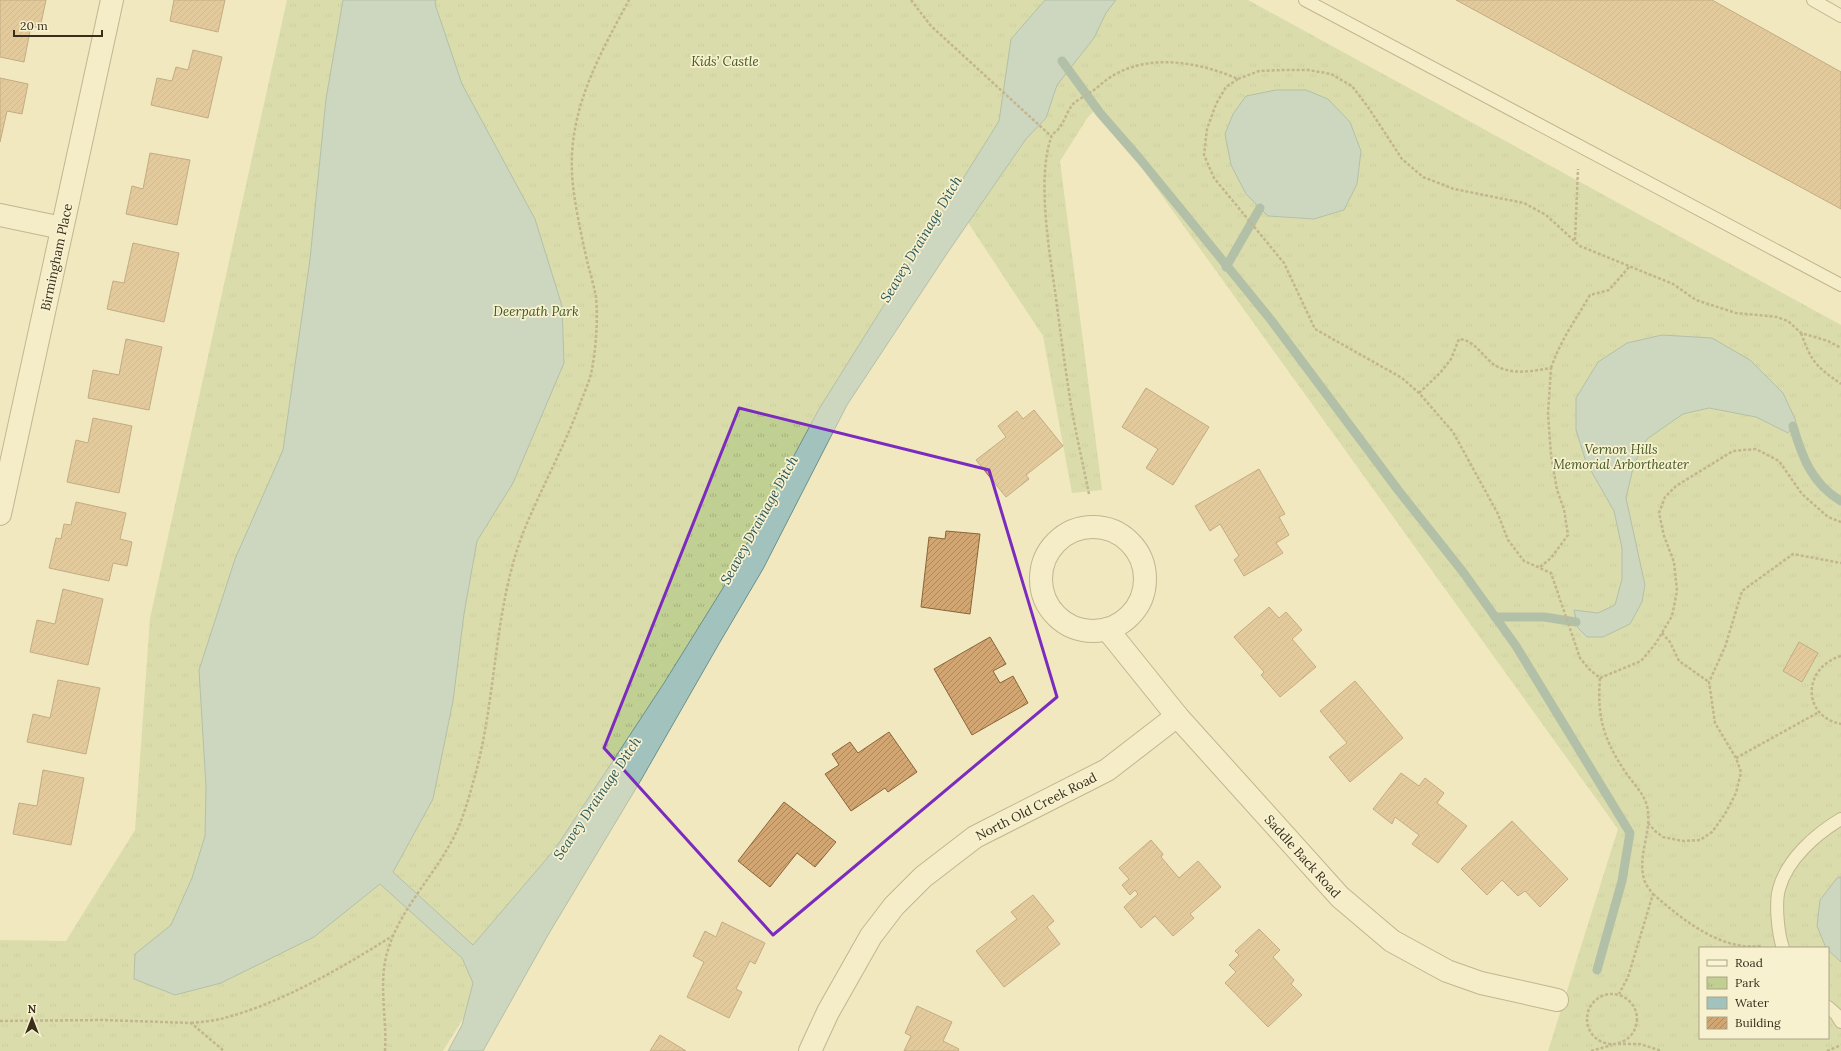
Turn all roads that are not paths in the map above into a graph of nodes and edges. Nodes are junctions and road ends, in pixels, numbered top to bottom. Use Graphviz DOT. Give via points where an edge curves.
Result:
graph roads {
  1 [pos="112,0"];
  2 [pos="1305,0"];
  3 [pos="1813,0"];
  4 [pos="1841,16"];
  5 [pos="0,215"];
  6 [pos="62,228"];
  7 [pos="1841,285"];
  8 [pos="0,514"];
  9 [pos="1107,629"];
  10 [pos="1177,716"];
  11 [pos="1841,819"];
  12 [pos="1782,945"];
  13 [pos="1557,1000"];
  14 [pos="1829,1008"];
  15 [pos="1841,1022"];
  16 [pos="810,1051"];
  1 -- 6 [label="street, Birmingham Place"];
  2 -- 7 [label="lane"];
  3 -- 4 [label="lane"];
  5 -- 6 [label="street"];
  6 -- 8 [label="street, Birmingham Place"];
  9 -- 9 [label="street" via="1086,631 1070,626 1056,616 1046,603 1041,586 1041,570 1047,554 1058,541 1072,532 1089,527 1106,529 1122,536 1135,548 1143,563 1146,581 1142,598 1133,613 1119,624"];
  9 -- 10 [label="street, Saddle Back Road"];
  10 -- 13 [label="street, Saddle Back Road" via="1340,897 1392,941 1447,971"];
  10 -- 16 [label="street, North Old Creek Road" via="1107,770 975,837 924,877 894,906 871,936 828,1012"];
  11 -- 12 [label="lane" via="1821,831 1793,860 1778,890"];
  14 -- 15 [label="lane"];
}
